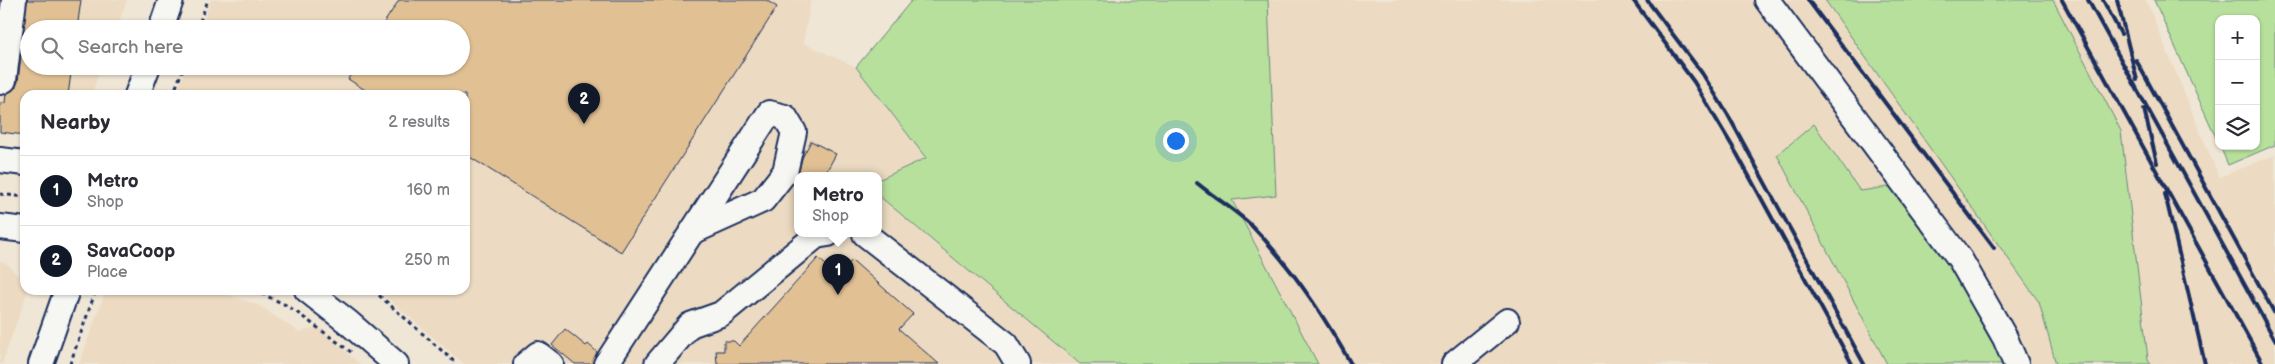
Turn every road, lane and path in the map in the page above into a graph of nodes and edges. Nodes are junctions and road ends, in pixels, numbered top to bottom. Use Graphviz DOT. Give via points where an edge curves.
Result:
graph roads {
  1 [pos="14,0"];
  2 [pos="171,0"];
  3 [pos="208,0"];
  4 [pos="1767,0"];
  5 [pos="164,20"];
  6 [pos="200,20"];
  7 [pos="145,75"];
  8 [pos="181,75"];
  9 [pos="0,82"];
  10 [pos="139,90"];
  11 [pos="175,90"];
  12 [pos="0,160"];
  13 [pos="20,162"];
  14 [pos="0,194"];
  15 [pos="20,196"];
  16 [pos="0,227"];
  17 [pos="20,229"];
  18 [pos="692,232"];
  19 [pos="815,237"];
  20 [pos="869,237"];
  21 [pos="65,295"];
  22 [pos="94,295"];
  23 [pos="265,295"];
  24 [pos="313,295"];
  25 [pos="379,295"];
  26 [pos="1507,321"];
  27 [pos="354,355"];
  28 [pos="41,364"];
  29 [pos="70,364"];
  30 [pos="396,364"];
  31 [pos="457,364"];
  32 [pos="526,364"];
  33 [pos="551,364"];
  34 [pos="606,364"];
  35 [pos="657,364"];
  36 [pos="1018,364"];
  37 [pos="1454,364"];
  38 [pos="2016,364"];
  1 -- 9 [label="street" via="4,80"];
  2 -- 5 [label="street"];
  3 -- 6 [label="path"];
  4 -- 38 [label="street" via="1960,259 2005,338"];
  7 -- 10 [label="street"];
  8 -- 11 [label="path"];
  12 -- 13 [label="street"];
  14 -- 15 [label="path"];
  16 -- 17 [label="street"];
  18 -- 18 [label="street" via="769,113 784,117 794,132 785,172 764,200"];
  18 -- 34 [label="street"];
  19 -- 35 [label="street" via="721,314 690,325"];
  20 -- 36 [label="street" via="1006,344"];
  21 -- 28 [label="street"];
  22 -- 29 [label="path"];
  23 -- 27 [label="path" via="288,306"];
  24 -- 30 [label="street"];
  25 -- 31 [label="path"];
  26 -- 37 [label="street"];
  32 -- 33 [label="street" via="538,354"];
}
